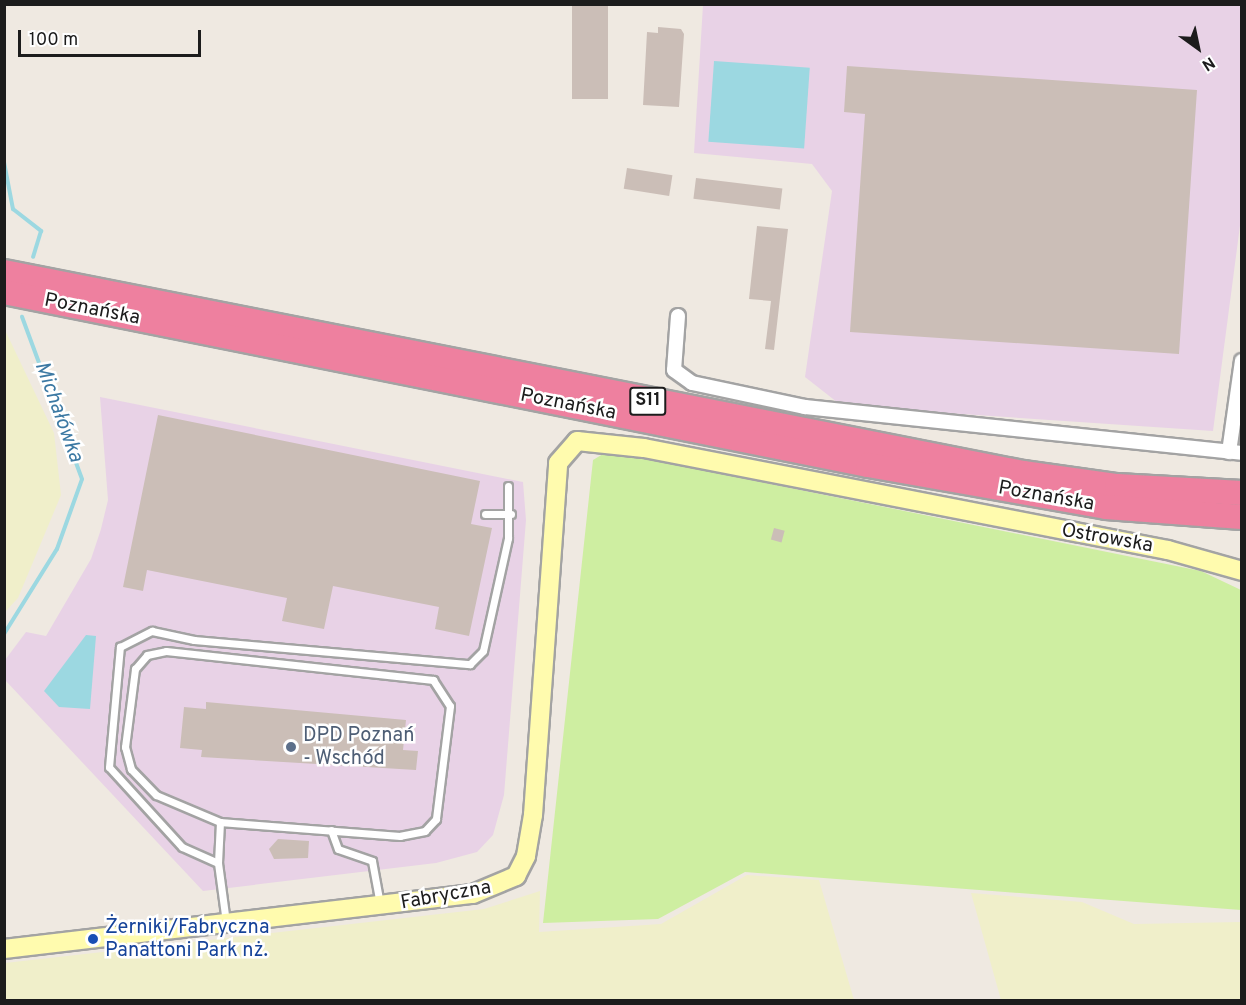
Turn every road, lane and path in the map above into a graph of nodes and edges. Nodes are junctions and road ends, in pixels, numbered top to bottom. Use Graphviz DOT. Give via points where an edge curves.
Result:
graph roads {
  1 [pos="4,272"];
  2 [pos="4,292"];
  3 [pos="678,316"];
  4 [pos="1242,361"];
  5 [pos="645,448"];
  6 [pos="1235,452"];
  7 [pos="508,486"];
  8 [pos="1242,493"];
  9 [pos="485,514"];
  10 [pos="511,514"];
  11 [pos="1214,516"];
  12 [pos="1242,517"];
  13 [pos="1242,522"];
  14 [pos="1242,572"];
  15 [pos="220,822"];
  16 [pos="331,830"];
  17 [pos="218,863"];
  18 [pos="380,907"];
  19 [pos="227,924"];
  20 [pos="4,949"];
  1 -- 8 [label="highway, Poznańska / S11" via="1023,473 1117,486"];
  2 -- 11 [label="highway, Poznańska / S11" via="868,465 1106,507"];
  3 -- 6 [label="street" via="674,370 692,383 805,406"];
  4 -- 6 [label="street"];
  5 -- 14 [label="street, Ostrowska" via="1199,556"];
  5 -- 18 [label="street, Fabryczna" via="578,441 558,463 541,724 531,828 521,870 487,891"];
  7 -- 10 [label="lane"];
  9 -- 10 [label="lane"];
  10 -- 17 [label="lane" via="483,651 470,664 194,640 152,631 120,647 109,767 182,847"];
  11 -- 12 [label="highway, Poznańska / S11"];
  11 -- 13 [label="highway"];
  15 -- 16 [label="lane"];
  15 -- 16 [label="lane" via="156,795 128,763 133,676 142,658 153,652 415,674 442,687 450,713 436,819 425,831 408,836"];
  15 -- 17 [label="lane"];
  16 -- 18 [label="lane" via="338,849 372,861"];
  17 -- 19 [label="lane"];
  18 -- 19 [label="street, Fabryczna"];
  19 -- 20 [label="street, Fabryczna"];
}
